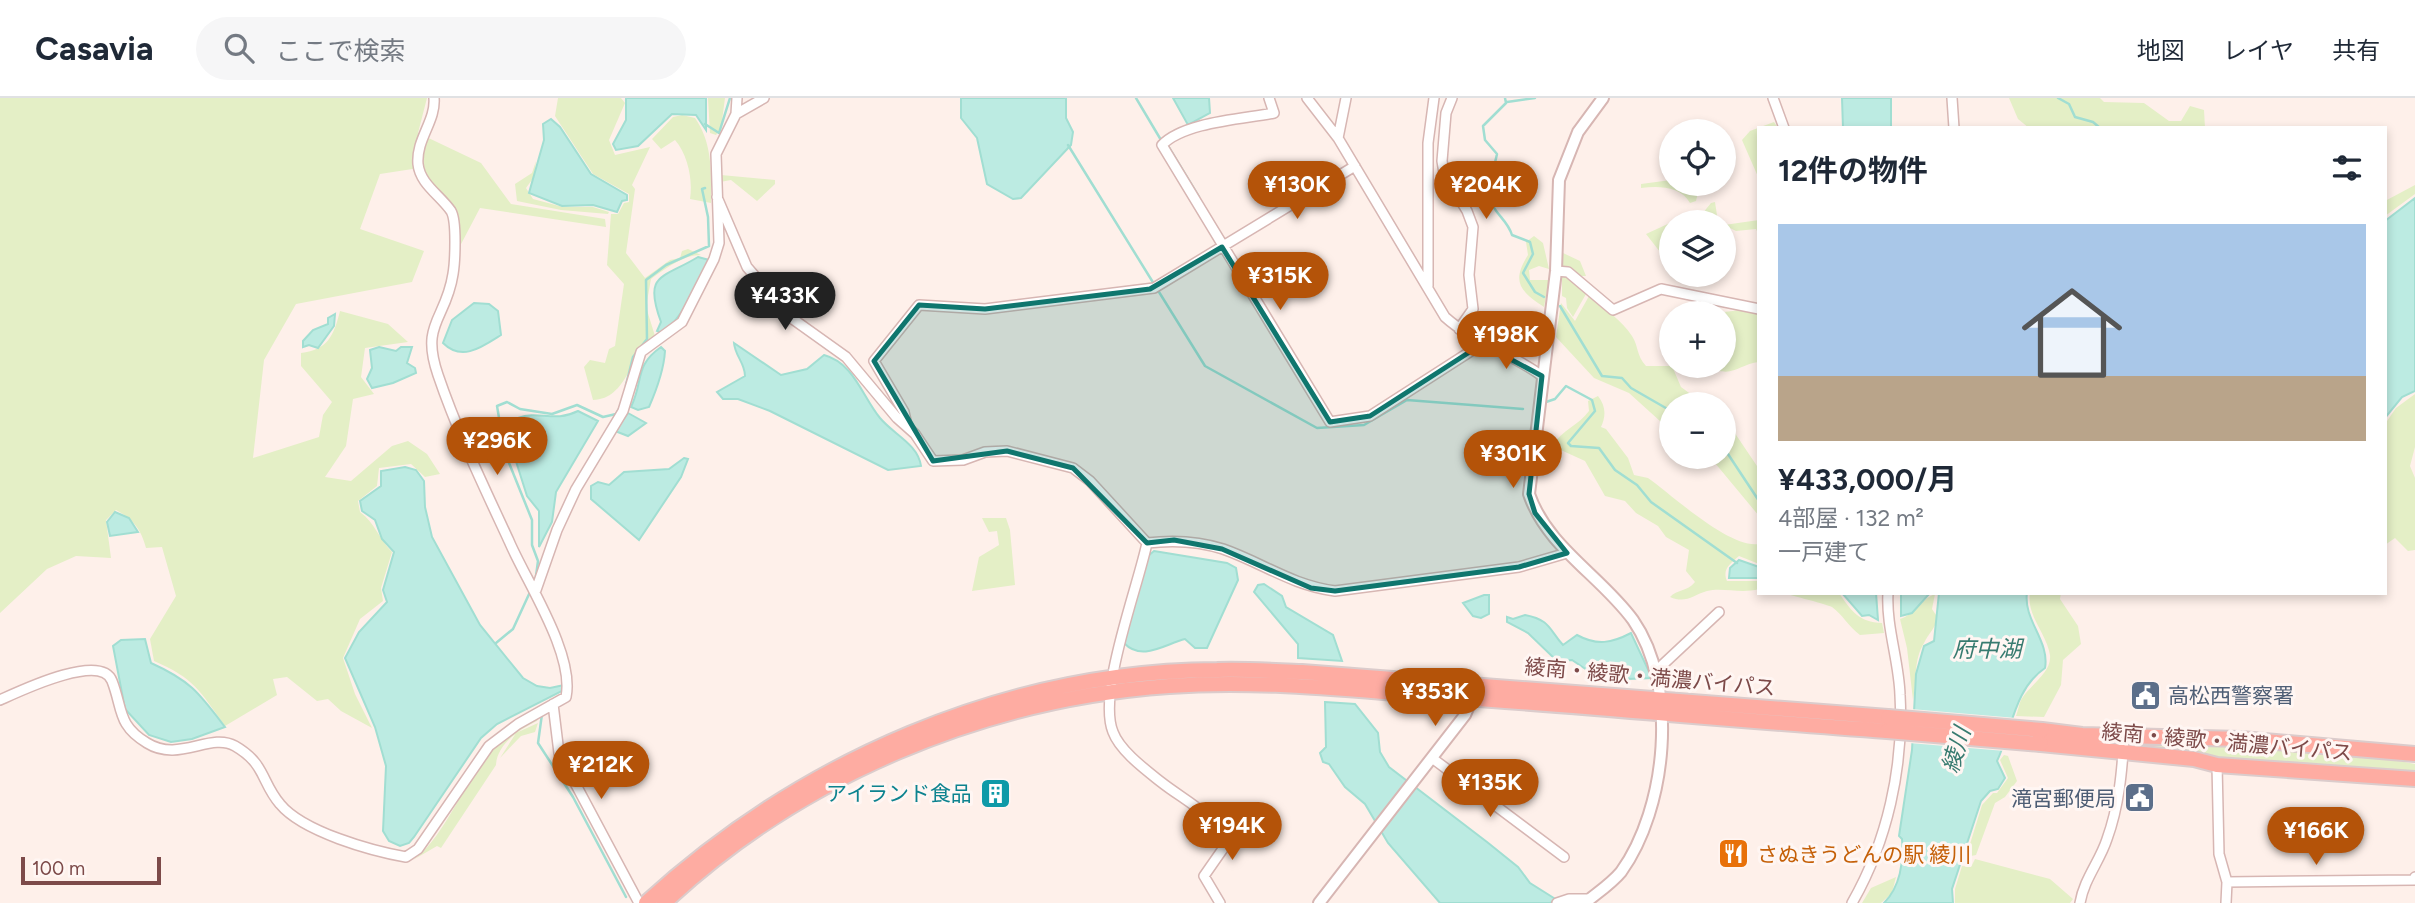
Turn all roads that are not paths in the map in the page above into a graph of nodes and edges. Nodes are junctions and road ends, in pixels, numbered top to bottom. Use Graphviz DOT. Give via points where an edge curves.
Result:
graph roads {
  1 [pos="434,98"];
  2 [pos="737,98"];
  3 [pos="764,98"];
  4 [pos="1269,98"];
  5 [pos="1307,98"];
  6 [pos="1346,98"];
  7 [pos="1434,98"];
  8 [pos="1452,98"];
  9 [pos="1602,98"];
  10 [pos="1773,98"];
  11 [pos="1952,98"];
  12 [pos="736,114"];
  13 [pos="1783,126"];
  14 [pos="1954,126"];
  15 [pos="1338,138"];
  16 [pos="1355,166"];
  17 [pos="717,197"];
  18 [pos="1222,247"];
  19 [pos="1556,271"];
  20 [pos="1428,288"];
  21 [pos="1757,309"];
  22 [pos="1459,329"];
  23 [pos="1482,344"];
  24 [pos="1542,376"];
  25 [pos="907,425"];
  26 [pos="1147,543"];
  27 [pos="1567,553"];
  28 [pos="536,590"];
  29 [pos="1888,595"];
  30 [pos="1719,612"];
  31 [pos="1657,670"];
  32 [pos="1112,685"];
  33 [pos="1474,692"];
  34 [pos="0,700"];
  35 [pos="554,704"];
  36 [pos="1661,706"];
  37 [pos="2041,737"];
  38 [pos="2124,737"];
  39 [pos="2123,754"];
  40 [pos="2415,754"];
  41 [pos="1432,758"];
  42 [pos="2217,765"];
  43 [pos="2415,779"];
  44 [pos="1564,857"];
  45 [pos="2415,877"];
  46 [pos="2227,882"];
  47 [pos="1587,901"];
  48 [pos="639,903"];
  49 [pos="646,903"];
  50 [pos="664,903"];
  51 [pos="1220,903"];
  52 [pos="1319,903"];
  53 [pos="1557,903"];
  54 [pos="1852,903"];
  55 [pos="2080,903"];
  56 [pos="2226,903"];
  1 -- 28 [label="street" via="418,164 426,183 453,216 453,274 430,346 438,376 509,543"];
  2 -- 12 [label="street"];
  3 -- 12 [label="street"];
  4 -- 18 [label="street" via="1274,114 1192,128 1162,145"];
  5 -- 15 [label="street"];
  6 -- 15 [label="street"];
  7 -- 20 [label="street" via="1428,143"];
  8 -- 22 [label="street" via="1446,114 1444,173 1473,228 1469,275 1473,309"];
  9 -- 19 [label="street" via="1578,132 1559,180"];
  10 -- 13 [label="street"];
  11 -- 14 [label="street"];
  12 -- 17 [label="street" via="716,154"];
  15 -- 16 [label="street"];
  16 -- 18 [label="street"];
  16 -- 20 [label="street"];
  17 -- 25 [label="street" via="747,267 790,317 846,357"];
  17 -- 28 [label="street" via="719,243 714,259 682,322 641,352 626,402 576,489"];
  18 -- 23 [label="street" via="1330,422 1370,416"];
  18 -- 25 [label="street" via="1150,289 985,309 919,305 874,361 904,411"];
  19 -- 21 [label="street" via="1568,272 1613,310 1661,289"];
  19 -- 24 [label="street"];
  20 -- 22 [label="street"];
  22 -- 23 [label="street"];
  23 -- 24 [label="street"];
  24 -- 27 [label="street" via="1529,494 1535,513"];
  25 -- 26 [label="street" via="933,461 1007,451 1073,468"];
  26 -- 27 [label="street" via="1174,540 1222,549 1311,588 1335,591 1519,567"];
  26 -- 32 [label="street"];
  27 -- 31 [label="street" via="1632,619"];
  28 -- 35 [label="street" via="570,681 566,697"];
  29 -- 54 [label="street" via="1900,696 1895,774 1881,842"];
  30 -- 31 [label="street"];
  31 -- 36 [label="street"];
  32 -- 33 [label="highway, 綾南・綾歌・満濃バイパス" via="1216,670"];
  32 -- 49 [label="highway, 綾南・綾歌・満濃バイパス" via="1061,687 956,715 849,760 749,819"];
  32 -- 50 [label="highway, 綾南・綾歌・満濃バイパス" via="985,721 890,755 788,809"];
  32 -- 51 [label="street" via="1111,722 1119,742 1222,831 1227,843 1204,876"];
  33 -- 36 [label="highway, 綾南・綾歌・満濃バイパス"];
  33 -- 41 [label="street"];
  34 -- 35 [label="street" via="79,671 99,669 112,682 122,719 146,743 169,751 235,746 257,763 277,801 290,813 349,844 406,857 418,849 489,746"];
  35 -- 48 [label="street" via="559,753"];
  36 -- 37 [label="highway, 綾南・綾歌・満濃バイパス, bridge"];
  36 -- 47 [label="street" via="1651,811 1620,872"];
  37 -- 38 [label="highway, 綾南・綾歌・満濃バイパス"];
  37 -- 39 [label="highway, 綾南・綾歌・満濃バイパス"];
  38 -- 39 [label="street"];
  38 -- 40 [label="highway, 綾南・綾歌・満濃バイパス" via="2241,739"];
  39 -- 42 [label="highway, 綾南・綾歌・満濃バイパス"];
  39 -- 55 [label="street" via="2107,841 2087,878"];
  41 -- 44 [label="street"];
  41 -- 52 [label="street"];
  42 -- 43 [label="highway, 綾南・綾歌・満濃バイパス"];
  42 -- 46 [label="street" via="2219,854"];
  45 -- 46 [label="street"];
  46 -- 56 [label="street"];
  47 -- 53 [label="street"];
}
